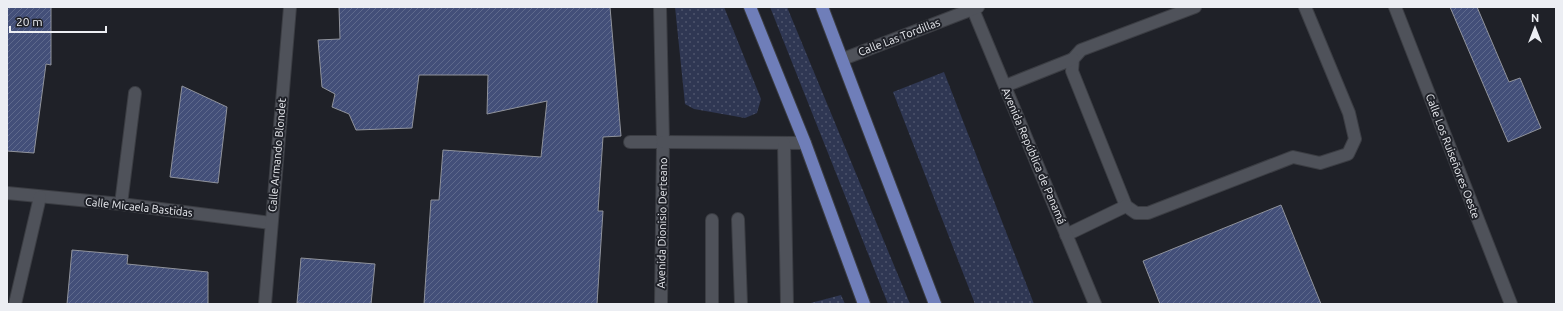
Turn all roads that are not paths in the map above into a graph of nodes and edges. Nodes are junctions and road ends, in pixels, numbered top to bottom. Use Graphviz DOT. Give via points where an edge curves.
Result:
graph roads {
  1 [pos="290,7"];
  2 [pos="660,7"];
  3 [pos="750,7"];
  4 [pos="822,7"];
  5 [pos="1195,7"];
  6 [pos="1305,7"];
  7 [pos="1395,7"];
  8 [pos="974,8"];
  9 [pos="843,59"];
  10 [pos="1073,60"];
  11 [pos="1005,86"];
  12 [pos="135,93"];
  13 [pos="630,142"];
  14 [pos="663,142"];
  15 [pos="784,143"];
  16 [pos="805,143"];
  17 [pos="7,193"];
  18 [pos="40,197"];
  19 [pos="121,204"];
  20 [pos="1126,206"];
  21 [pos="738,219"];
  22 [pos="712,220"];
  23 [pos="271,223"];
  24 [pos="1066,235"];
  25 [pos="16,304"];
  26 [pos="265,304"];
  27 [pos="661,304"];
  28 [pos="712,304"];
  29 [pos="741,304"];
  30 [pos="787,304"];
  31 [pos="864,304"];
  32 [pos="935,304"];
  33 [pos="1095,304"];
  34 [pos="1511,304"];
  1 -- 23 [label="street, Calle Armando Blondet"];
  2 -- 14 [label="street, Avenida Dionisio Derteano"];
  3 -- 16 [label="main road"];
  4 -- 9 [label="main road"];
  5 -- 10 [label="street" via="1080,50"];
  6 -- 20 [label="street" via="1349,113 1355,139 1348,154 1320,164 1292,157 1148,213 1136,213"];
  7 -- 34 [label="street, Calle Los Ruiseñores Oeste"];
  8 -- 9 [label="street, Calle Las Tordillas"];
  8 -- 11 [label="street, Avenida República de Panamá"];
  9 -- 32 [label="main road"];
  10 -- 11 [label="street"];
  10 -- 20 [label="street" via="1072,71"];
  11 -- 24 [label="street, Avenida República de Panamá"];
  12 -- 19 [label="street"];
  13 -- 14 [label="street"];
  14 -- 15 [label="street, Avenida Dionisio Derteano"];
  14 -- 27 [label="street, Avenida Dionisio Derteano"];
  15 -- 16 [label="street, Avenida Dionisio Derteano"];
  15 -- 30 [label="street"];
  16 -- 31 [label="main road"];
  17 -- 18 [label="street, Calle Micaela Bastidas"];
  18 -- 19 [label="street, Calle Micaela Bastidas"];
  18 -- 25 [label="street"];
  19 -- 23 [label="street, Calle Micaela Bastidas"];
  20 -- 24 [label="street"];
  21 -- 29 [label="street"];
  22 -- 28 [label="street"];
  23 -- 26 [label="street, Calle Armando Blondet"];
  24 -- 33 [label="street, Avenida República de Panamá"];
}
